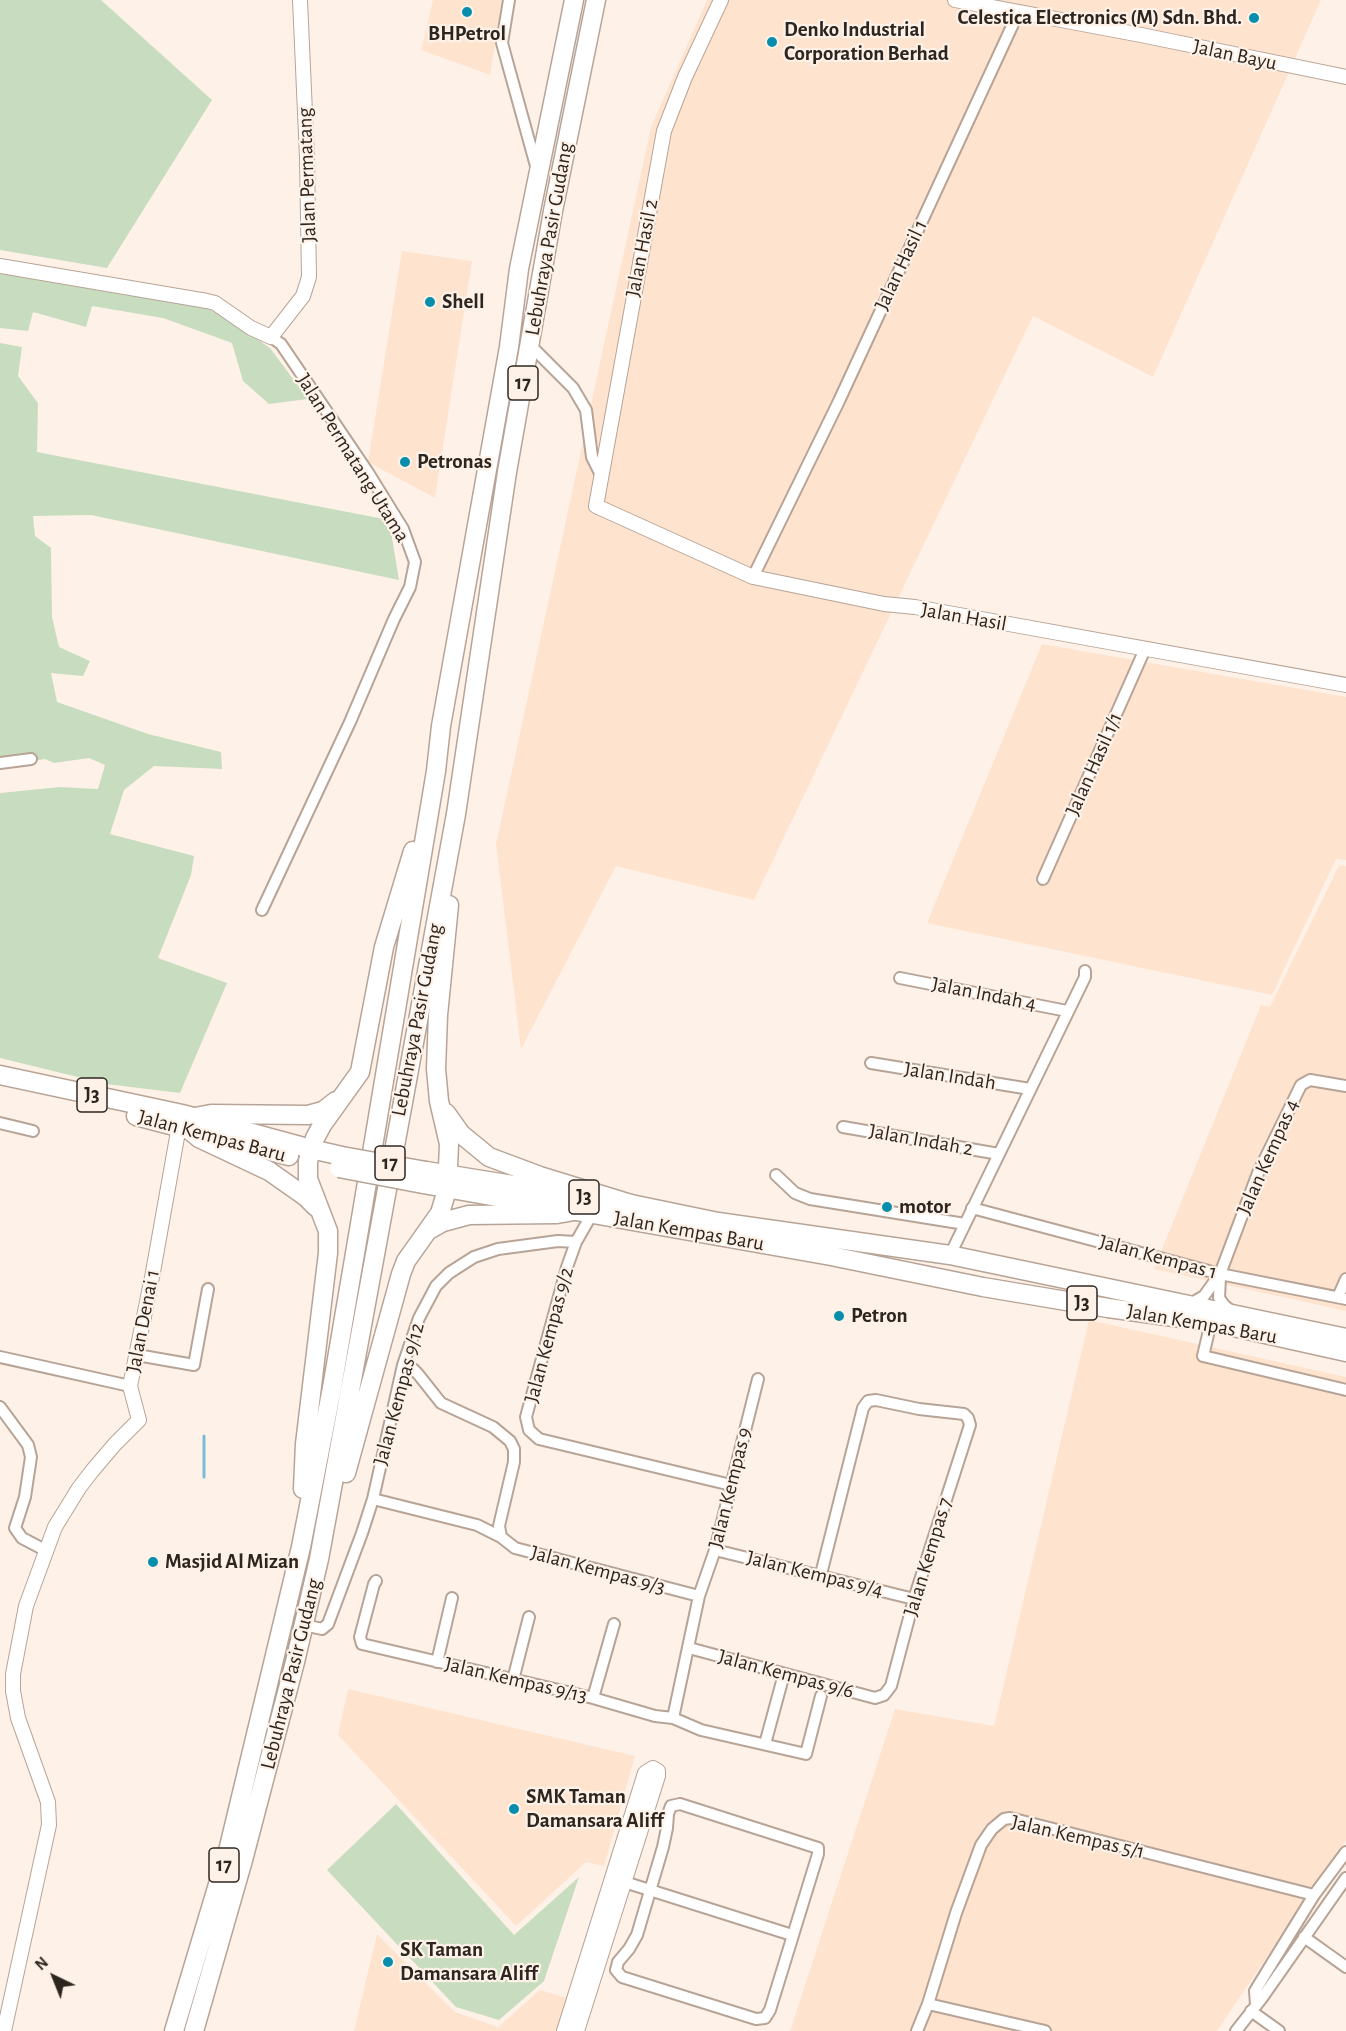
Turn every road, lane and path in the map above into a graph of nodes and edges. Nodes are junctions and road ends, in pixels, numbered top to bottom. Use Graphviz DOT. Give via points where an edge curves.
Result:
graph roads {
  1 [pos="300,0"];
  2 [pos="509,0"];
  3 [pos="574,0"];
  4 [pos="596,0"];
  5 [pos="721,0"];
  6 [pos="956,0"];
  7 [pos="1019,11"];
  8 [pos="1346,77"];
  9 [pos="538,172"];
  10 [pos="0,266"];
  11 [pos="271,338"];
  12 [pos="530,345"];
  13 [pos="601,475"];
  14 [pos="596,506"];
  15 [pos="753,577"];
  16 [pos="1145,649"];
  17 [pos="1346,685"];
  18 [pos="31,759"];
  19 [pos="0,763"];
  20 [pos="436,771"];
  21 [pos="456,814"];
  22 [pos="1043,879"];
  23 [pos="262,910"];
  24 [pos="1085,971"];
  25 [pos="900,978"];
  26 [pos="1067,1011"];
  27 [pos="871,1063"];
  28 [pos="0,1075"];
  29 [pos="0,1083"];
  30 [pos="1346,1086"];
  31 [pos="1030,1089"];
  32 [pos="346,1093"];
  33 [pos="439,1101"];
  34 [pos="0,1123"];
  35 [pos="187,1124"];
  36 [pos="843,1127"];
  37 [pos="33,1131"];
  38 [pos="999,1154"];
  39 [pos="309,1155"];
  40 [pos="776,1175"];
  41 [pos="448,1183"];
  42 [pos="631,1204"];
  43 [pos="972,1208"];
  44 [pos="573,1211"];
  45 [pos="592,1214"];
  46 [pos="323,1215"];
  47 [pos="963,1227"];
  48 [pos="429,1230"];
  49 [pos="576,1242"];
  50 [pos="950,1255"];
  51 [pos="976,1261"];
  52 [pos="1220,1274"];
  53 [pos="1346,1278"];
  54 [pos="208,1289"];
  55 [pos="1029,1293"];
  56 [pos="1342,1298"];
  57 [pos="1190,1304"];
  58 [pos="1237,1316"];
  59 [pos="1211,1322"];
  60 [pos="1346,1338"];
  61 [pos="1346,1352"];
  62 [pos="137,1355"];
  63 [pos="0,1357"];
  64 [pos="403,1365"];
  65 [pos="758,1379"];
  66 [pos="129,1386"];
  67 [pos="1346,1390"];
  68 [pos="0,1407"];
  69 [pos="731,1485"];
  70 [pos="373,1499"];
  71 [pos="501,1537"];
  72 [pos="301,1548"];
  73 [pos="45,1550"];
  74 [pos="715,1550"];
  75 [pos="320,1559"];
  76 [pos="821,1575"];
  77 [pos="376,1581"];
  78 [pos="699,1596"];
  79 [pos="452,1598"];
  80 [pos="914,1599"];
  81 [pos="529,1617"];
  82 [pos="614,1624"];
  83 [pos="304,1625"];
  84 [pos="688,1648"];
  85 [pos="436,1662"];
  86 [pos="784,1674"];
  87 [pos="513,1680"];
  88 [pos="884,1695"];
  89 [pos="820,1696"];
  90 [pos="593,1698"];
  91 [pos="673,1718"];
  92 [pos="765,1744"];
  93 [pos="1346,1852"];
  94 [pos="618,1880"];
  95 [pos="1344,1885"];
  96 [pos="650,1890"];
  97 [pos="1314,1895"];
  98 [pos="792,1935"];
  99 [pos="1304,1937"];
  100 [pos="1346,1967"];
  101 [pos="928,2004"];
  102 [pos="1253,2007"];
  103 [pos="4,2031"];
  104 [pos="174,2031"];
  105 [pos="194,2031"];
  106 [pos="564,2031"];
  107 [pos="576,2031"];
  108 [pos="917,2031"];
  109 [pos="1045,2031"];
  110 [pos="1236,2031"];
  111 [pos="1279,2031"];
  1 -- 11 [label="street, Jalan Permatang" via="309,277 303,297"];
  2 -- 9 [label="street" via="502,43"];
  3 -- 9 [label="main road, Lebuhraya Pasir Gudang / 17"];
  4 -- 12 [label="main road, Lebuhraya Pasir Gudang / 17"];
  5 -- 13 [label="street, Jalan Hasil 2" via="664,131"];
  6 -- 7 [label="street"];
  7 -- 8 [label="street, Jalan Bayu"];
  7 -- 15 [label="street, Jalan Hasil 1"];
  9 -- 20 [label="main road, Lebuhraya Pasir Gudang / 17"];
  10 -- 11 [label="street, Jalan Permatang Utama" via="215,303"];
  11 -- 23 [label="street, Jalan Permatang Utama" via="281,344 367,471 403,529 415,562 410,587"];
  12 -- 13 [label="street" via="573,388 586,410 592,457"];
  12 -- 21 [label="main road, Lebuhraya Pasir Gudang / 17"];
  13 -- 14 [label="street, Jalan Hasil 2"];
  14 -- 15 [label="street, Jalan Hasil"];
  15 -- 16 [label="street, Jalan Hasil"];
  16 -- 17 [label="street, Jalan Hasil"];
  16 -- 22 [label="street, Jalan Hasil 1/1"];
  18 -- 19 [label="street"];
  20 -- 32 [label="main road" via="384,947 360,1072"];
  20 -- 72 [label="main road, Lebuhraya Pasir Gudang / 17"];
  21 -- 33 [label="main road" via="438,1015"];
  21 -- 75 [label="main road, Lebuhraya Pasir Gudang / 17"];
  24 -- 26 [label="street, Jalan Indah"];
  25 -- 26 [label="street, Jalan Indah 4"];
  26 -- 31 [label="street, Jalan Indah"];
  27 -- 31 [label="street, Jalan Indah"];
  28 -- 35 [label="main road, Jalan Kempas Baru / J3"];
  29 -- 35 [label="main road, Jalan Kempas Baru / J3"];
  30 -- 52 [label="street, Jalan Kempas 4" via="1310,1080 1301,1085 1258,1173"];
  31 -- 38 [label="street, Jalan Indah"];
  32 -- 35 [label="main road" via="323,1111 308,1114 211,1114"];
  32 -- 39 [label="main road" via="327,1117"];
  33 -- 41 [label="main road" via="449,1144"];
  33 -- 42 [label="main road" via="461,1134 489,1157"];
  34 -- 37 [label="street"];
  35 -- 39 [label="main road, Jalan Kempas Baru / J3"];
  35 -- 46 [label="main road" via="198,1138 269,1171 306,1197"];
  35 -- 62 [label="street, Jalan Denai 1"];
  36 -- 38 [label="street, Jalan Indah 2"];
  38 -- 43 [label="street, Jalan Indah"];
  39 -- 41 [label="main road, Jalan Kempas Baru / J3, bridge"];
  39 -- 46 [label="main road" via="308,1179"];
  40 -- 47 [label="street" via="795,1193 810,1199"];
  41 -- 42 [label="main road, Jalan Kempas Baru / J3"];
  41 -- 44 [label="main road, Jalan Kempas Baru / J3"];
  41 -- 48 [label="main road" via="440,1213"];
  42 -- 50 [label="main road, Jalan Kempas Baru / J3" via="729,1224"];
  43 -- 47 [label="street, Jalan Indah"];
  43 -- 52 [label="street, Jalan Kempas 1"];
  44 -- 45 [label="main road, Jalan Kempas Baru / J3"];
  44 -- 48 [label="main road" via="469,1215"];
  45 -- 49 [label="street, Jalan Kempas 9/2"];
  45 -- 55 [label="main road, Jalan Kempas Baru / J3"];
  46 -- 72 [label="main road" via="328,1253 305,1444"];
  47 -- 50 [label="street, Jalan Indah"];
  47 -- 51 [label="street" via="965,1248"];
  48 -- 75 [label="main road" via="401,1274"];
  49 -- 64 [label="street, Jalan Kempas 9/12" via="498,1249 474,1257 449,1273 427,1301"];
  49 -- 69 [label="street, Jalan Kempas 9/2" via="526,1418 529,1430 539,1439"];
  50 -- 51 [label="main road, Jalan Kempas Baru / J3"];
  50 -- 55 [label="main road" via="954,1266 965,1275"];
  51 -- 57 [label="main road, Jalan Kempas Baru / J3"];
  52 -- 56 [label="street, Jalan Kempas 1"];
  52 -- 57 [label="street" via="1204,1296"];
  52 -- 58 [label="street" via="1219,1298"];
  53 -- 56 [label="street"];
  54 -- 62 [label="street" via="194,1365"];
  55 -- 59 [label="main road, Jalan Kempas Baru / J3"];
  57 -- 58 [label="main road, Jalan Kempas Baru / J3"];
  58 -- 60 [label="main road, Jalan Kempas Baru / J3"];
  59 -- 61 [label="main road, Jalan Kempas Baru / J3"];
  59 -- 67 [label="street" via="1203,1356"];
  62 -- 66 [label="street, Jalan Denai 1"];
  63 -- 66 [label="street, Jalan Denai 1"];
  64 -- 70 [label="street, Jalan Kempas 9/12"];
  64 -- 71 [label="street" via="413,1369 441,1403 493,1427 510,1441 514,1462 499,1526"];
  65 -- 69 [label="street, Jalan Kempas 9"];
  66 -- 73 [label="street" via="139,1420 79,1488"];
  68 -- 73 [label="street" via="28,1445 31,1457 15,1528 22,1538"];
  69 -- 74 [label="street, Jalan Kempas 9"];
  70 -- 71 [label="street, Jalan Kempas 9/3" via="477,1525"];
  70 -- 83 [label="street, Jalan Kempas 9/12" via="328,1624 322,1629"];
  71 -- 78 [label="street, Jalan Kempas 9/3" via="515,1548"];
  72 -- 104 [label="main road, Lebuhraya Pasir Gudang / 17" via="228,1851"];
  73 -- 103 [label="street" via="26,1606 13,1691 18,1718 48,1803 49,1825"];
  74 -- 76 [label="street, Jalan Kempas 9/4"];
  74 -- 78 [label="street, Jalan Kempas 9"];
  75 -- 83 [label="main road, Lebuhraya Pasir Gudang / 17"];
  76 -- 80 [label="street, Jalan Kempas 9/4"];
  76 -- 80 [label="street, Jalan Kempas 7" via="863,1408 868,1401 964,1414 970,1425"];
  77 -- 85 [label="street, Jalan Kempas 9/13" via="362,1644"];
  78 -- 84 [label="street, Jalan Kempas 9"];
  79 -- 85 [label="street"];
  80 -- 88 [label="street, Jalan Kempas 7" via="891,1686"];
  81 -- 87 [label="street"];
  82 -- 90 [label="street"];
  83 -- 105 [label="main road, Lebuhraya Pasir Gudang / 17"];
  84 -- 86 [label="street, Jalan Kempas 9/6"];
  84 -- 91 [label="street, Jalan Kempas 9"];
  85 -- 87 [label="street, Jalan Kempas 9/13"];
  86 -- 88 [label="street, Jalan Kempas 9/6" via="875,1698"];
  86 -- 92 [label="street"];
  87 -- 90 [label="street, Jalan Kempas 9/13"];
  89 -- 92 [label="street, Jalan Kempas 9/13" via="806,1754"];
  90 -- 91 [label="street, Jalan Kempas 9/13"];
  91 -- 92 [label="street, Jalan Kempas 9/13" via="701,1730"];
  93 -- 97 [label="street"];
  94 -- 94 [label="street" via="645,1773 653,1768 658,1776"];
  94 -- 96 [label="street"];
  94 -- 106 [label="street"];
  94 -- 107 [label="street"];
  95 -- 99 [label="street"];
  96 -- 98 [label="street"];
  96 -- 98 [label="street" via="668,1814 671,1806 680,1804 818,1848"];
  96 -- 98 [label="street" via="637,1935 618,1962 616,1970 622,1977 756,2019 765,2018"];
  97 -- 101 [label="street, Jalan Kempas 5/1" via="1004,1819 981,1845"];
  97 -- 102 [label="street" via="1255,1991"];
  99 -- 100 [label="street"];
  99 -- 102 [label="street"];
  101 -- 108 [label="street, Jalan Kempas 5/1"];
  101 -- 109 [label="street"];
  102 -- 110 [label="street"];
  102 -- 111 [label="street"];
}
